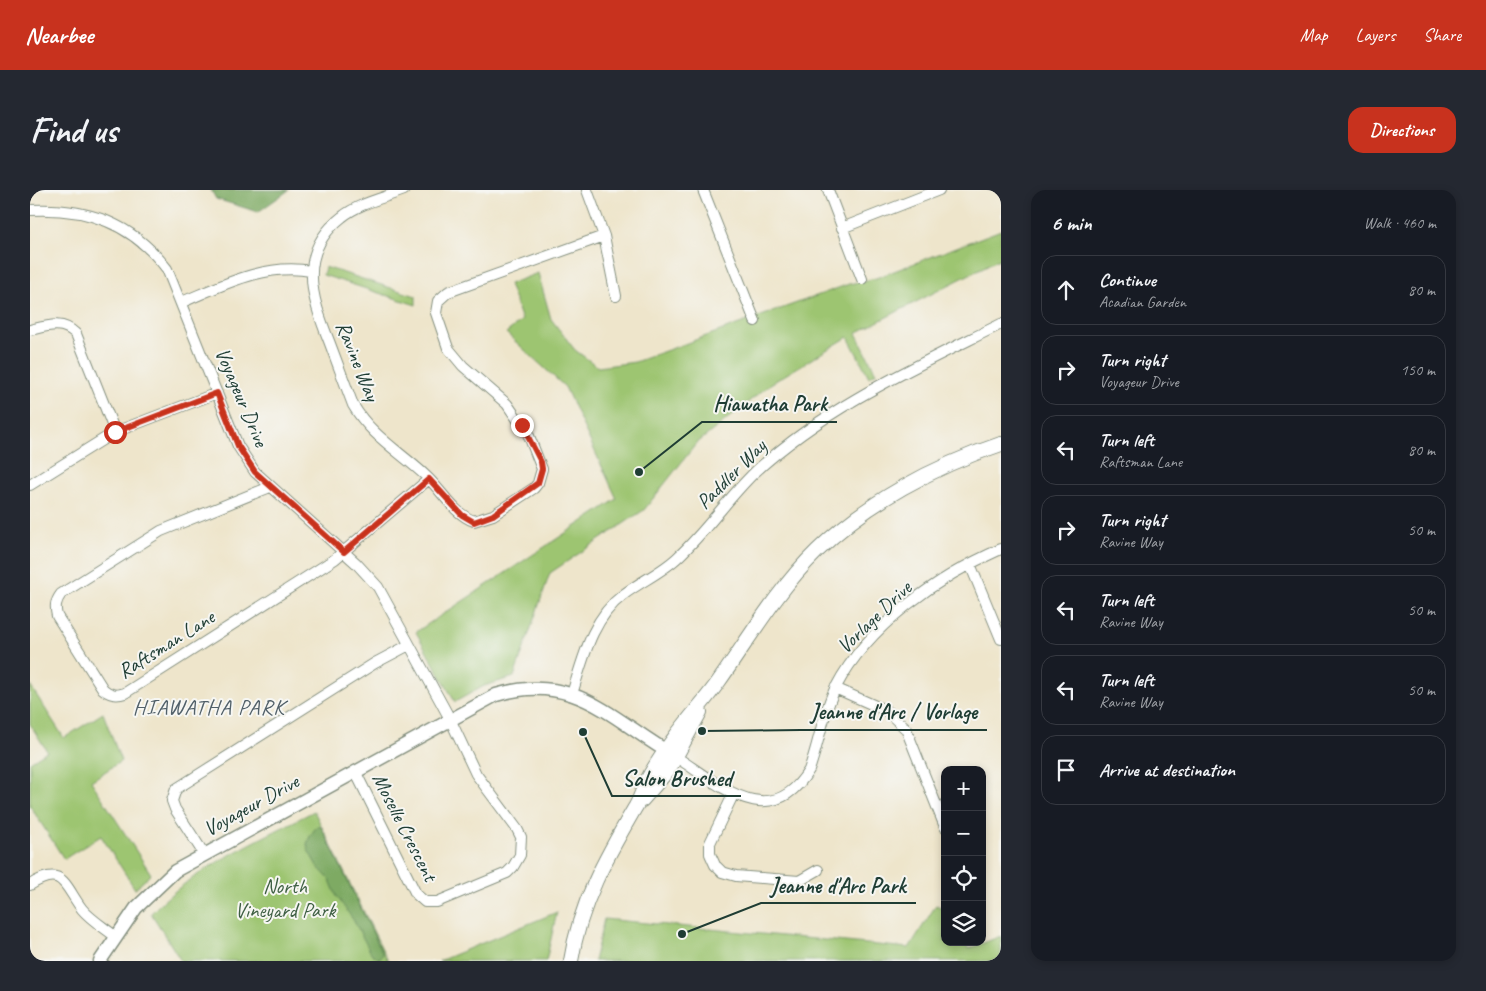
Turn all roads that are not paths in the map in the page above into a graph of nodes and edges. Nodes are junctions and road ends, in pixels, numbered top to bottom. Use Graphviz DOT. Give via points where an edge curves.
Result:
graph roads {
  1 [pos="404,190"];
  2 [pos="586,190"];
  3 [pos="703,190"];
  4 [pos="828,190"];
  5 [pos="939,190"];
  6 [pos="30,210"];
  7 [pos="842,228"];
  8 [pos="604,236"];
  9 [pos="311,271"];
  10 [pos="862,278"];
  11 [pos="616,296"];
  12 [pos="182,302"];
  13 [pos="755,321"];
  14 [pos="1001,324"];
  15 [pos="30,330"];
  16 [pos="217,393"];
  17 [pos="115,432"];
  18 [pos="1001,444"];
  19 [pos="429,479"];
  20 [pos="30,485"];
  21 [pos="270,486"];
  22 [pos="1001,550"];
  23 [pos="344,552"];
  24 [pos="970,564"];
  25 [pos="1001,639"];
  26 [pos="409,645"];
  27 [pos="835,688"];
  28 [pos="572,694"];
  29 [pos="450,719"];
  30 [pos="671,754"];
  31 [pos="355,771"];
  32 [pos="733,795"];
  33 [pos="941,817"];
  34 [pos="204,854"];
  35 [pos="818,870"];
  36 [pos="30,885"];
  37 [pos="116,937"];
  38 [pos="100,961"];
  39 [pos="571,961"];
  1 -- 9 [label="street, Ravine Way" via="342,216 322,239"];
  2 -- 8 [label="street"];
  3 -- 13 [label="street"];
  4 -- 7 [label="street"];
  5 -- 7 [label="street"];
  6 -- 12 [label="street, Voyageur Drive" via="76,213 118,225 152,249 172,278"];
  7 -- 10 [label="street"];
  8 -- 11 [label="street"];
  8 -- 19 [label="street, Ravine Way" via="448,292 440,298 436,313 448,348 463,366 507,404 529,436 542,469 534,488 493,515 474,522 462,515"];
  9 -- 12 [label="street" via="284,269 257,273"];
  9 -- 19 [label="street, Ravine Way" via="314,301 357,412 372,431"];
  12 -- 16 [label="street, Voyageur Drive"];
  14 -- 28 [label="street, Paddler Way" via="841,407 808,429 756,472 680,556 624,594 607,610 591,637"];
  15 -- 17 [label="street" via="55,324 64,325 76,334"];
  16 -- 17 [label="street"];
  16 -- 21 [label="street, Voyageur Drive" via="238,446 255,472"];
  17 -- 20 [label="street"];
  18 -- 30 [label="main road" via="942,466 910,484 817,551 776,600 705,700 693,728"];
  19 -- 23 [label="street, Raftsman Lane"];
  21 -- 23 [label="street, Voyageur Drive"];
  21 -- 23 [label="street, Raftsman Lane" via="161,531 62,594 55,607 56,616 103,689 114,695 125,693"];
  22 -- 24 [label="street, Vorlage Drive"];
  23 -- 26 [label="street, Voyageur Drive" via="378,587"];
  24 -- 25 [label="street"];
  24 -- 27 [label="street, Vorlage Drive" via="931,588 887,624 853,661"];
  26 -- 29 [label="street, Voyageur Drive"];
  26 -- 34 [label="street" via="375,663 176,789 172,801 174,809"];
  27 -- 32 [label="street, Vorlage Drive" via="803,780 787,794 766,801 746,800"];
  27 -- 33 [label="street" via="887,711 906,729"];
  28 -- 29 [label="street, Voyageur Drive" via="537,687 507,692"];
  28 -- 30 [label="street, Voyageur Drive" via="604,710"];
  29 -- 31 [label="street, Voyageur Drive"];
  29 -- 31 [label="street, Moselle Crescent" via="476,774 512,821 520,838 518,860 507,873 437,902 425,902 416,894"];
  30 -- 32 [label="street, Vorlage Drive"];
  30 -- 39 [label="main road" via="645,784 638,804 612,845 585,903"];
  31 -- 34 [label="street, Voyageur Drive"];
  32 -- 35 [label="street" via="710,843 710,854 722,872 799,881"];
  34 -- 37 [label="street, Voyageur Drive" via="152,891"];
  36 -- 37 [label="street" via="44,876 61,878 87,913"];
  37 -- 38 [label="street, Voyageur Drive"];
}
